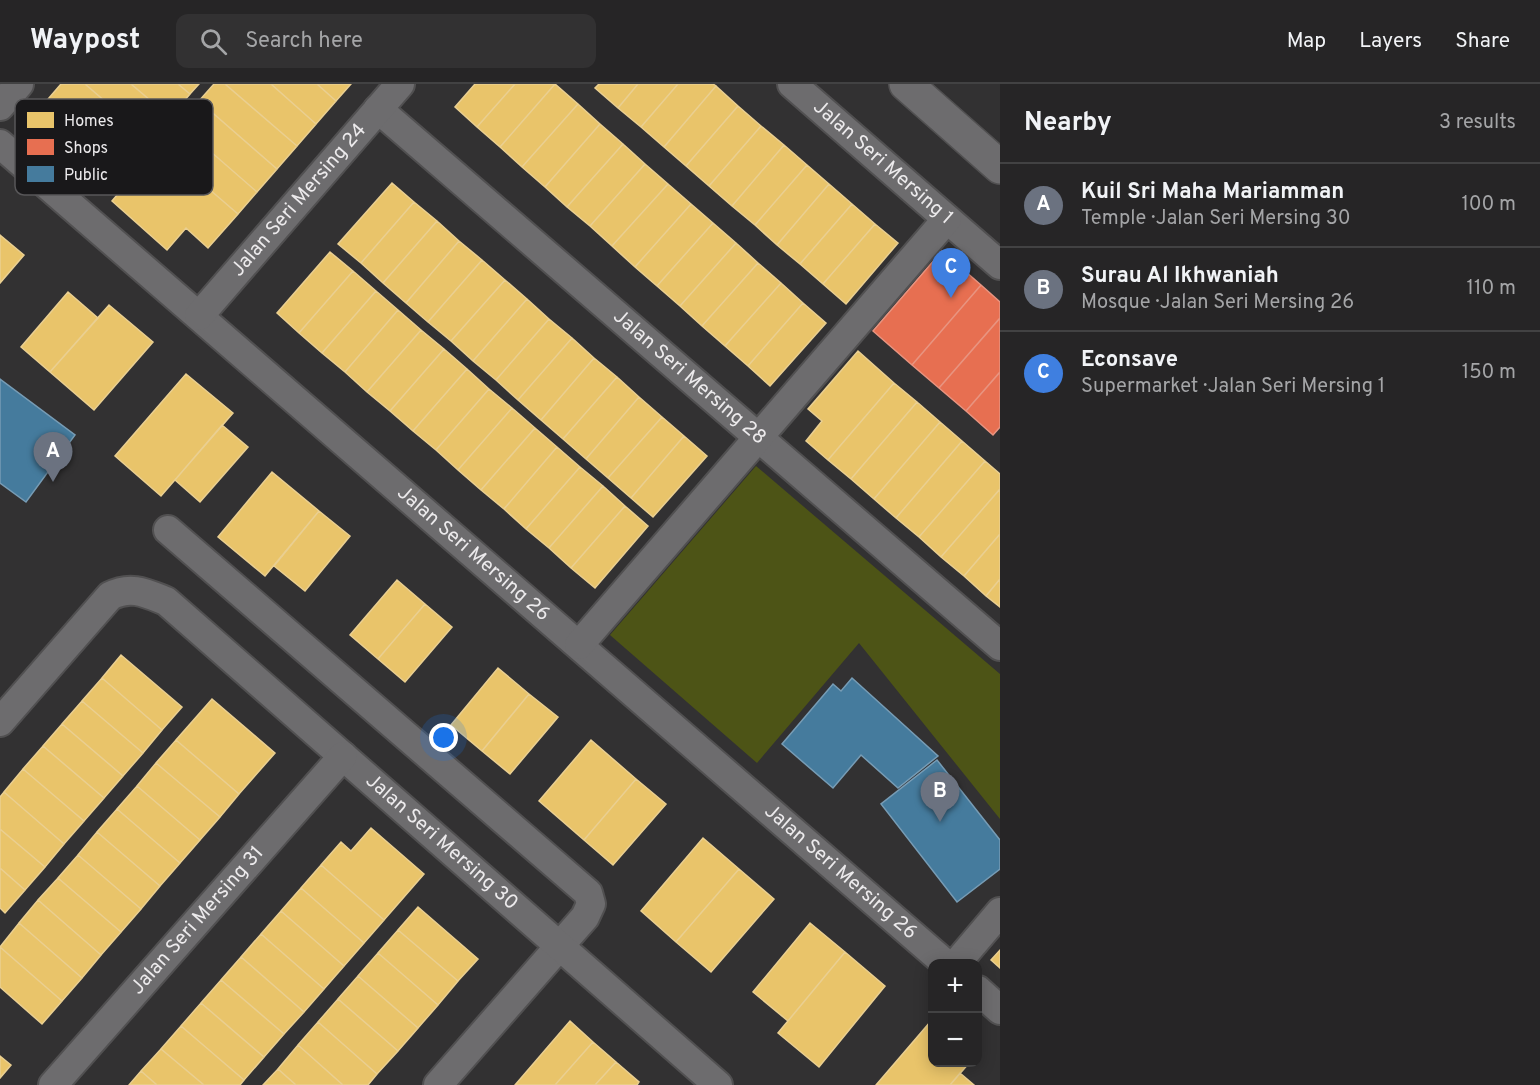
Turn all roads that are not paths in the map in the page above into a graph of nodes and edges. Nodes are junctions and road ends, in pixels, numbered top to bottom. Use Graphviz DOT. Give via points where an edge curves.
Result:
graph roads {
  1 [pos="19,84"];
  2 [pos="400,84"];
  3 [pos="792,84"];
  4 [pos="906,84"];
  5 [pos="0,106"];
  6 [pos="378,109"];
  7 [pos="0,144"];
  8 [pos="15,157"];
  9 [pos="1000,167"];
  10 [pos="59,195"];
  11 [pos="947,219"];
  12 [pos="1000,265"];
  13 [pos="199,316"];
  14 [pos="758,437"];
  15 [pos="168,530"];
  16 [pos="579,645"];
  17 [pos="1000,646"];
  18 [pos="0,722"];
  19 [pos="344,756"];
  20 [pos="1000,912"];
  21 [pos="561,946"];
  22 [pos="941,959"];
  23 [pos="959,959"];
  24 [pos="982,994"];
  25 [pos="1000,1010"];
  26 [pos="53,1085"];
  27 [pos="438,1085"];
  28 [pos="718,1085"];
  1 -- 5 [label="street"];
  2 -- 6 [label="street, Jalan Seri Mersing 24"];
  3 -- 11 [label="street, Jalan Seri Mersing 1"];
  4 -- 9 [label="street"];
  6 -- 13 [label="street, Jalan Seri Mersing 24"];
  6 -- 14 [label="street, Jalan Seri Mersing 28"];
  7 -- 8 [label="street, Jalan Seri Mersing 26"];
  10 -- 13 [label="street, Jalan Seri Mersing 26"];
  11 -- 12 [label="street, Jalan Seri Mersing 1"];
  11 -- 14 [label="street"];
  13 -- 16 [label="street, Jalan Seri Mersing 26"];
  14 -- 16 [label="street"];
  14 -- 17 [label="street, Jalan Seri Mersing 28"];
  15 -- 21 [label="street" via="588,893 591,904 585,917"];
  16 -- 22 [label="street, Jalan Seri Mersing 26"];
  18 -- 19 [label="street, Jalan Seri Mersing 30" via="111,596 121,590 136,589 166,600"];
  19 -- 21 [label="street, Jalan Seri Mersing 30"];
  19 -- 26 [label="street, Jalan Seri Mersing 31"];
  20 -- 23 [label="street"];
  21 -- 27 [label="street"];
  21 -- 28 [label="street, Jalan Seri Mersing 30"];
  24 -- 25 [label="street"];
}
